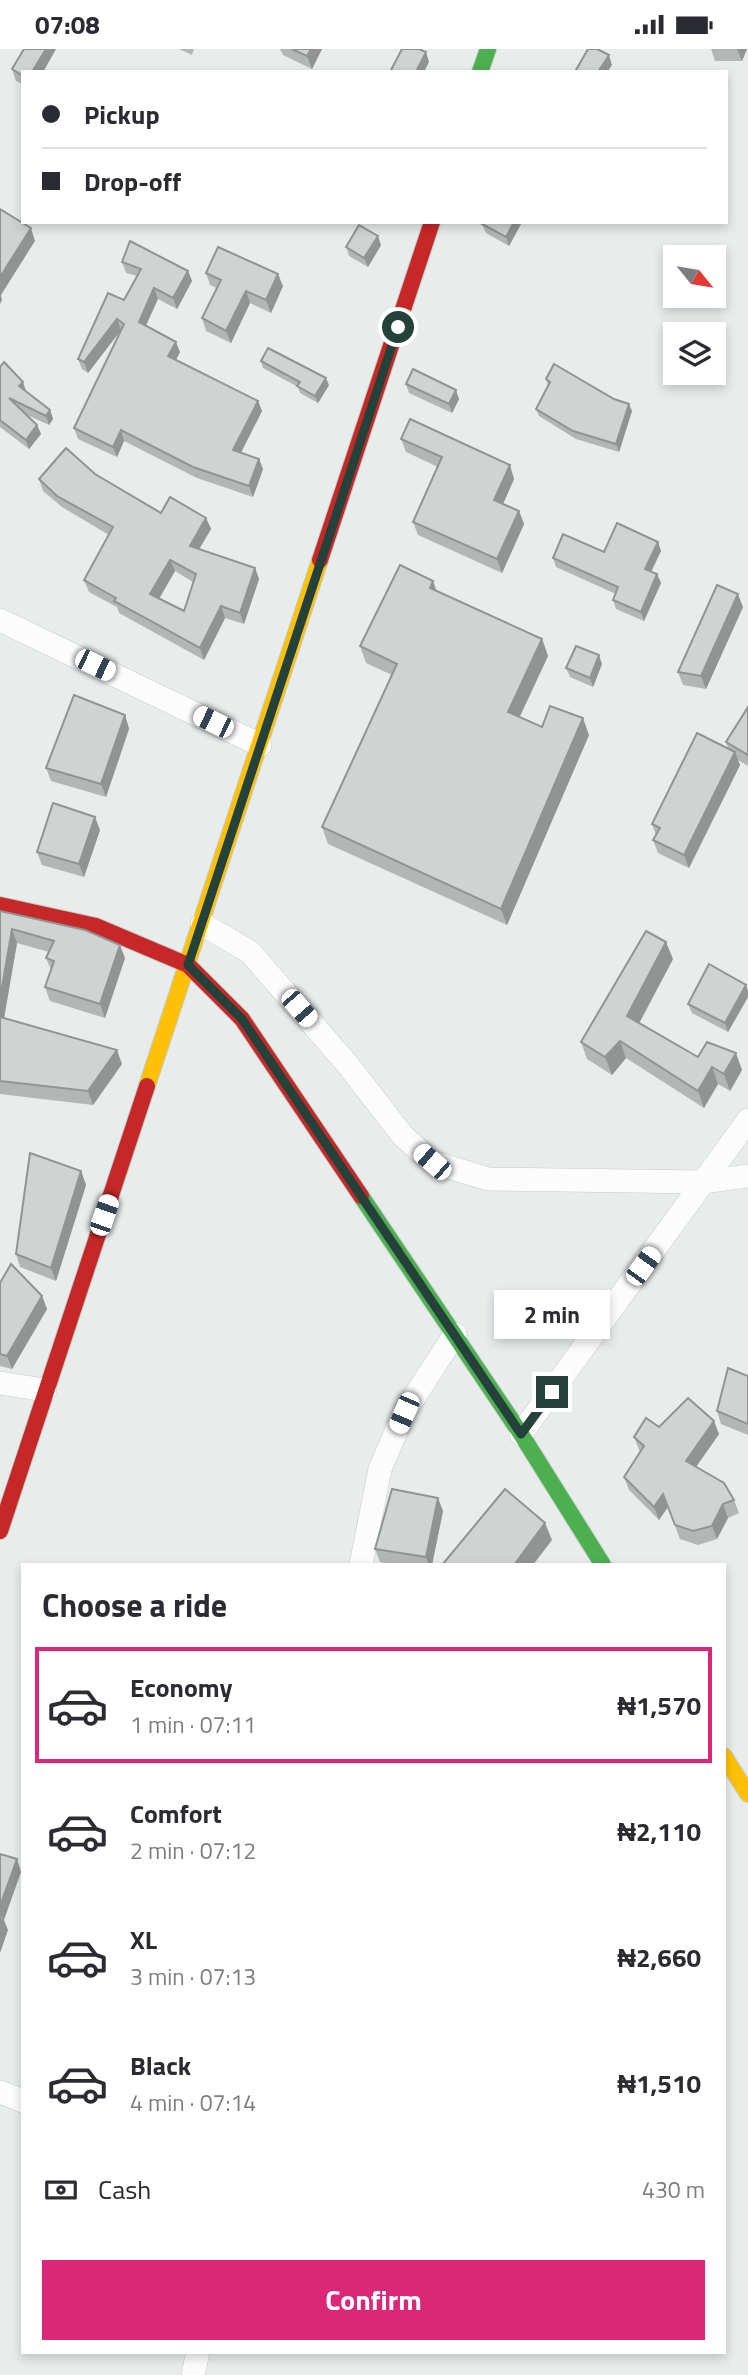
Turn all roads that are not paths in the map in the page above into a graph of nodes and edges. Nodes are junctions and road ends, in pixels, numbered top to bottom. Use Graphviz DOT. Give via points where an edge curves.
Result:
graph roads {
  1 [pos="488,49"];
  2 [pos="481,70"];
  3 [pos="431,224"];
  4 [pos="0,620"];
  5 [pos="260,745"];
  6 [pos="0,905"];
  7 [pos="202,924"];
  8 [pos="188,965"];
  9 [pos="748,1120"];
  10 [pos="748,1176"];
  11 [pos="703,1182"];
  12 [pos="455,1334"];
  13 [pos="0,1383"];
  14 [pos="45,1390"];
  15 [pos="521,1434"];
  16 [pos="0,1531"];
  17 [pos="362,1563"];
  18 [pos="602,1563"];
  19 [pos="726,1759"];
  20 [pos="748,1794"];
  21 [pos="0,2092"];
  22 [pos="21,2100"];
  23 [pos="198,2354"];
  24 [pos="193,2375"];
  1 -- 2 [label="main road"];
  3 -- 5 [label="main road"];
  4 -- 5 [label="street"];
  5 -- 7 [label="main road"];
  6 -- 8 [label="main road" via="96,926"];
  7 -- 8 [label="main road"];
  7 -- 11 [label="street" via="250,951 403,1136 432,1162 488,1179"];
  8 -- 12 [label="main road" via="242,1019"];
  8 -- 14 [label="main road"];
  9 -- 11 [label="street"];
  10 -- 11 [label="street"];
  11 -- 15 [label="street"];
  12 -- 15 [label="main road"];
  12 -- 17 [label="street" via="404,1413 380,1469"];
  13 -- 14 [label="street"];
  14 -- 16 [label="main road"];
  15 -- 18 [label="main road"];
  19 -- 20 [label="main road"];
  21 -- 22 [label="street"];
  23 -- 24 [label="street"];
}
